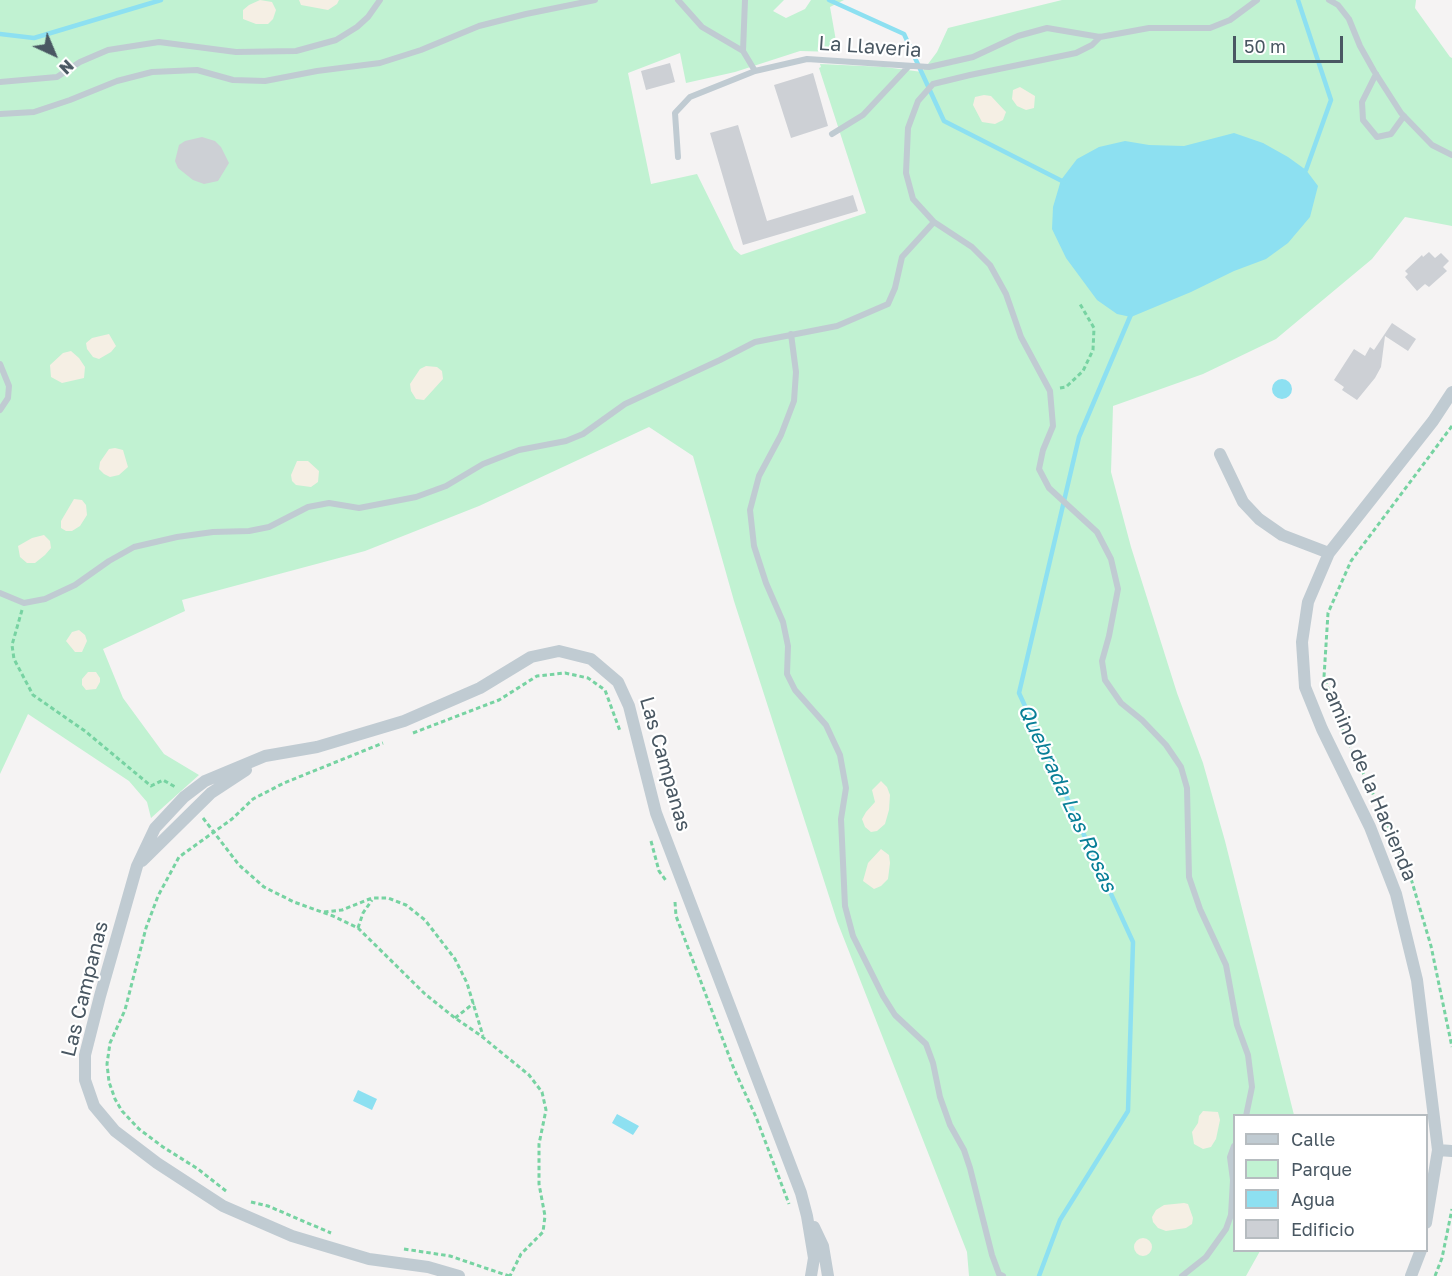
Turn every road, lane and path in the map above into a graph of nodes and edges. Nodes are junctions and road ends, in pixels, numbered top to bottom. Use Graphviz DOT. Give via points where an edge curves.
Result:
graph roads {
  1 [pos="380,0"];
  2 [pos="595,0"];
  3 [pos="678,0"];
  4 [pos="745,0"];
  5 [pos="1257,0"];
  6 [pos="1329,0"];
  7 [pos="1100,37"];
  8 [pos="743,51"];
  9 [pos="909,66"];
  10 [pos="754,71"];
  11 [pos="1376,74"];
  12 [pos="0,82"];
  13 [pos="0,114"];
  14 [pos="1404,116"];
  15 [pos="832,134"];
  16 [pos="1452,155"];
  17 [pos="678,157"];
  18 [pos="934,222"];
  19 [pos="1080,303"];
  20 [pos="791,334"];
  21 [pos="0,363"];
  22 [pos="1050,391"];
  23 [pos="1452,392"];
  24 [pos="0,410"];
  25 [pos="1452,426"];
  26 [pos="1220,453"];
  27 [pos="1329,553"];
  28 [pos="0,592"];
  29 [pos="24,603"];
  30 [pos="621,733"];
  31 [pos="407,735"];
  32 [pos="388,741"];
  33 [pos="265,756"];
  34 [pos="184,797"];
  35 [pos="195,808"];
  36 [pos="214,832"];
  37 [pos="650,838"];
  38 [pos="137,866"];
  39 [pos="669,885"];
  40 [pos="372,898"];
  41 [pos="674,900"];
  42 [pos="322,912"];
  43 [pos="358,928"];
  44 [pos="474,1003"];
  45 [pos="455,1018"];
  46 [pos="484,1038"];
  47 [pos="1452,1047"];
  48 [pos="1247,1114"];
  49 [pos="1233,1149"];
  50 [pos="1438,1150"];
  51 [pos="1452,1151"];
  52 [pos="1233,1180"];
  53 [pos="1233,1180"];
  54 [pos="235,1196"];
  55 [pos="244,1201"];
  56 [pos="791,1208"];
  57 [pos="1452,1209"];
  58 [pos="1428,1211"];
  59 [pos="807,1216"];
  60 [pos="336,1236"];
  61 [pos="398,1248"];
  62 [pos="1421,1252"];
  63 [pos="459,1276"];
  64 [pos="509,1276"];
  65 [pos="811,1276"];
  66 [pos="828,1276"];
  67 [pos="1003,1276"];
  68 [pos="1182,1276"];
  69 [pos="1411,1276"];
  70 [pos="1435,1276"];
  1 -- 12 [label="lane" via="362,22 336,40 296,51 236,52 159,42 108,50 57,77"];
  2 -- 13 [label="lane" via="479,26 380,63 265,81 233,80 197,70 152,72 34,112"];
  3 -- 8 [label="lane" via="702,27"];
  4 -- 8 [label="lane"];
  5 -- 7 [label="lane, La Llaveria" via="1230,20 1210,28 1149,28"];
  6 -- 11 [label="lane" via="1349,20"];
  7 -- 9 [label="lane, La Llaveria" via="1047,28 1018,36 973,57 928,68"];
  7 -- 18 [label="lane" via="1076,53 933,84 918,101 908,128 906,172 913,199"];
  8 -- 10 [label="lane"];
  9 -- 10 [label="lane, La Llaveria" via="807,59"];
  9 -- 15 [label="lane" via="863,115"];
  10 -- 17 [label="lane, La Llaveria" via="690,97 675,112"];
  11 -- 14 [label="lane"];
  11 -- 14 [label="lane" via="1362,102 1363,120 1377,137 1391,134"];
  14 -- 16 [label="lane" via="1432,145"];
  18 -- 20 [label="lane" via="902,257 888,304 837,326"];
  18 -- 22 [label="lane" via="972,247 990,265"];
  19 -- 22 [label="path" via="1094,328 1093,350 1083,371 1066,387"];
  20 -- 29 [label="lane" via="755,342 625,404 583,434 519,450 416,497 359,508 329,503 308,507 269,527 177,537 134,548 75,585 45,599"];
  20 -- 67 [label="lane" via="796,372 794,401 759,476 750,510 754,546 783,622 788,646 787,675 826,725 840,755 846,788 842,819 845,906 853,936 895,1015 926,1044 940,1097 970,1168 992,1256"];
  21 -- 24 [label="lane" via="9,386 8,398"];
  22 -- 48 [label="lane" via="1053,426 1042,450 1039,470 1049,488 1097,532 1111,559 1118,589 1102,661 1106,680 1121,704 1166,745 1181,768 1187,788 1189,877 1226,965 1237,1025 1248,1055 1252,1087"];
  23 -- 27 [label="street, Camino de la Hacienda"];
  25 -- 47 [label="path" via="1351,561 1328,613 1324,676 1344,733 1407,865 1431,946"];
  26 -- 27 [label="street" via="1243,502 1259,519 1282,535"];
  27 -- 50 [label="street, Camino de la Hacienda" via="1308,602 1302,642 1305,687 1370,827 1396,894 1417,980"];
  28 -- 29 [label="lane"];
  29 -- 34 [label="path" via="12,645 14,659 33,695 85,730 151,786 164,780"];
  30 -- 31 [label="path" via="605,690 588,678 565,673 537,676 499,700"];
  32 -- 36 [label="path" via="253,799"];
  33 -- 34 [label="street, Las Campanas" via="205,781"];
  33 -- 35 [label="street, Las Campanas"];
  33 -- 59 [label="street, Las Campanas" via="317,747 404,721 480,688 531,657 559,651 591,659 618,682 629,706 656,813 773,1115"];
  34 -- 38 [label="street, Las Campanas" via="155,828"];
  35 -- 36 [label="path"];
  35 -- 38 [label="street, Las Campanas"];
  36 -- 42 [label="path" via="239,865 264,887"];
  36 -- 54 [label="path" via="179,857 158,896 124,1010 110,1043 107,1064 109,1082 122,1111 163,1147"];
  37 -- 39 [label="path" via="659,871"];
  38 -- 63 [label="street, Las Campanas" via="85,1055 85,1080 94,1106 115,1131 223,1206 292,1236 369,1259 428,1267"];
  40 -- 42 [label="path" via="342,910"];
  40 -- 43 [label="path"];
  40 -- 44 [label="path" via="388,898 406,905 425,920 455,959"];
  41 -- 56 [label="path" via="676,916 734,1069"];
  42 -- 43 [label="path"];
  43 -- 45 [label="path" via="424,994"];
  44 -- 45 [label="path"];
  44 -- 46 [label="path"];
  45 -- 46 [label="path"];
  46 -- 64 [label="path" via="529,1075 542,1092 546,1110 539,1144 538,1184 543,1232 521,1254"];
  49 -- 52 [label="lane"];
  50 -- 51 [label="street"];
  50 -- 58 [label="street, Camino de la Hacienda"];
  53 -- 68 [label="lane" via="1226,1229 1206,1257"];
  55 -- 60 [label="path" via="268,1206"];
  57 -- 70 [label="path"];
  59 -- 65 [label="street, Las Campanas" via="814,1258"];
  59 -- 66 [label="street, Las Campanas" via="823,1246"];
  61 -- 64 [label="path" via="450,1256"];
  62 -- 69 [label="street"];
}
